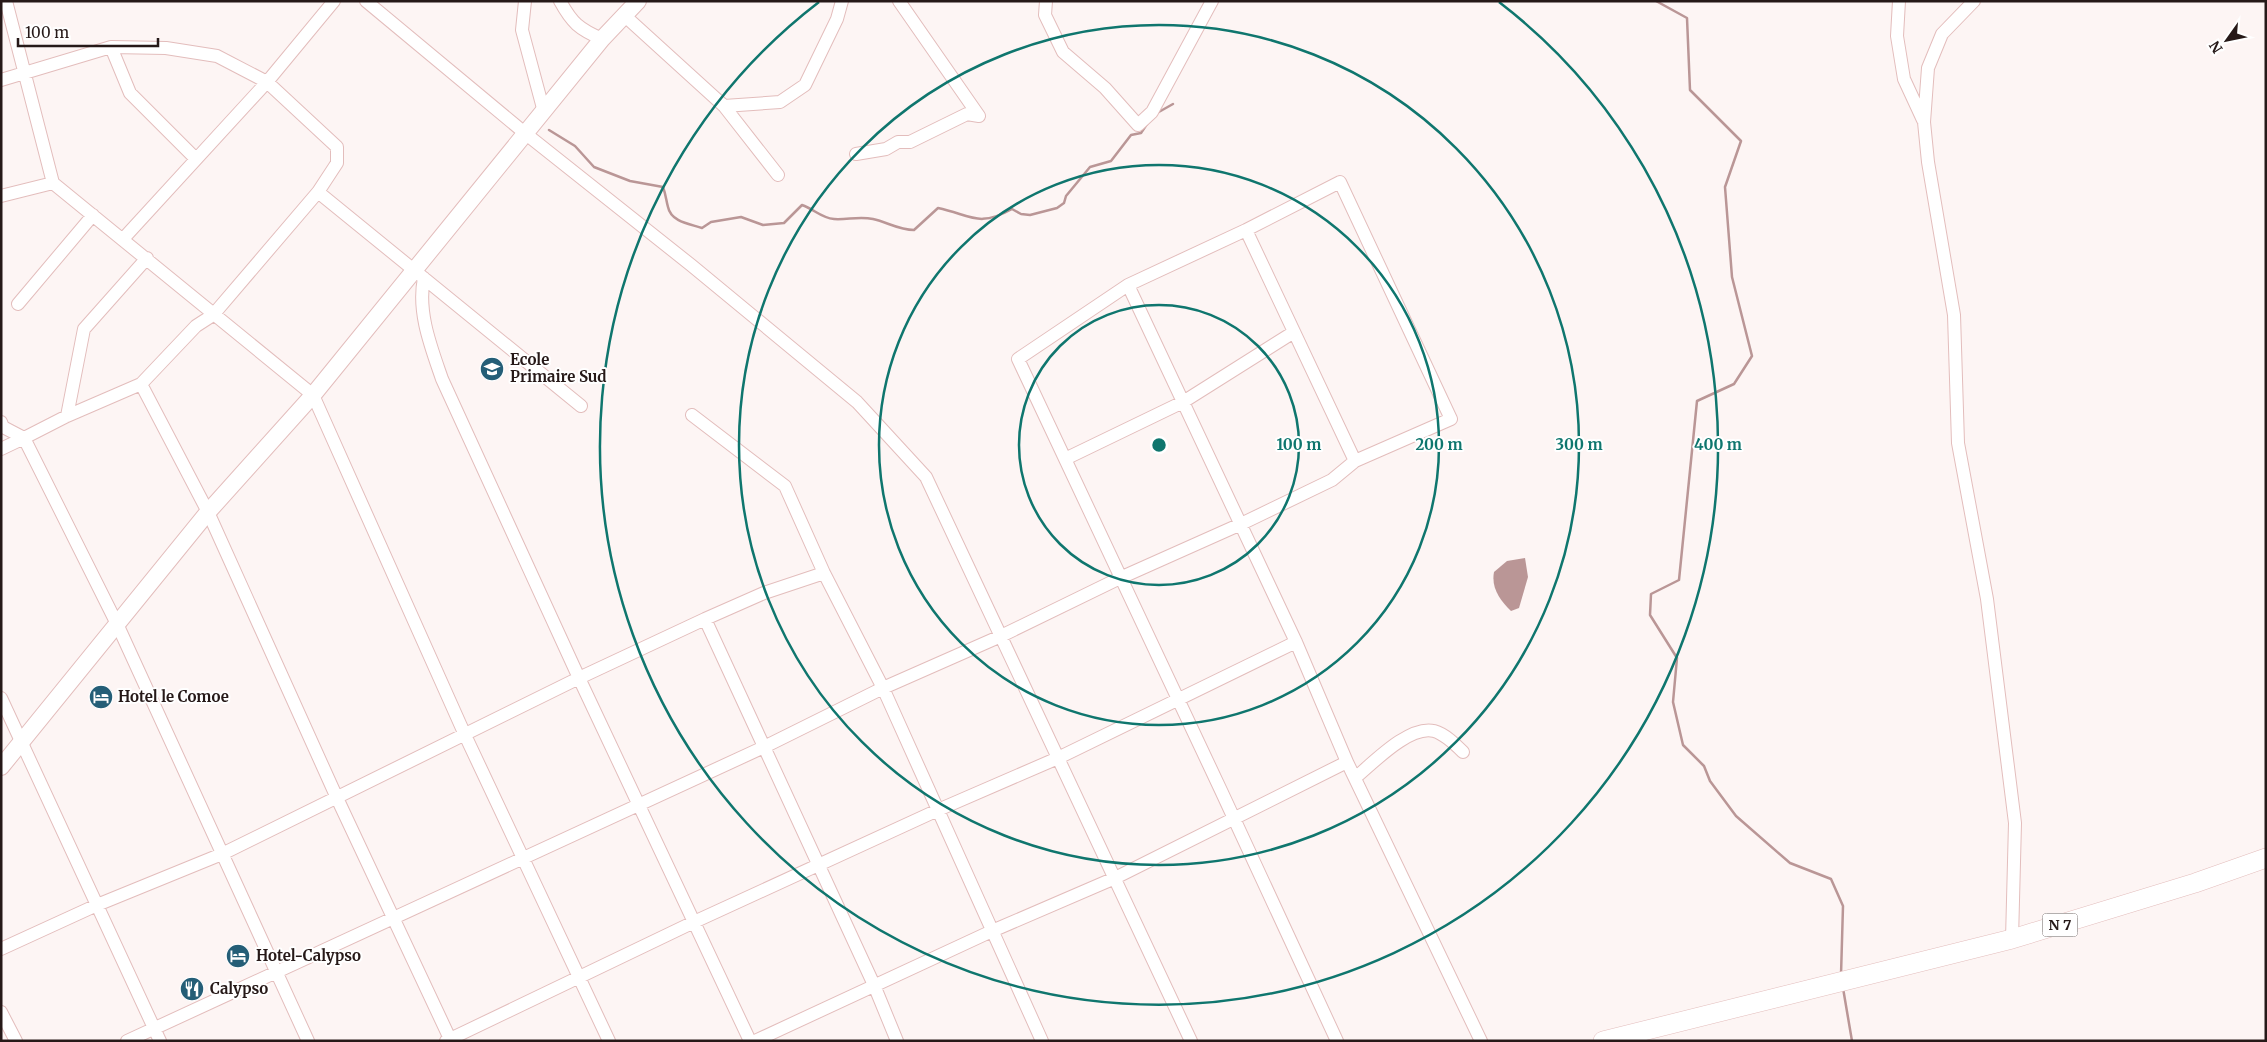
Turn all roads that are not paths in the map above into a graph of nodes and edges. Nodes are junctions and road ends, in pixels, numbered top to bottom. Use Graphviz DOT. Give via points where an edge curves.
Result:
graph roads {
  1 [pos="6,1"];
  2 [pos="334,1"];
  3 [pos="366,1"];
  4 [pos="525,1"];
  5 [pos="560,1"];
  6 [pos="638,1"];
  7 [pos="842,1"];
  8 [pos="899,1"];
  9 [pos="1046,1"];
  10 [pos="1212,1"];
  11 [pos="1899,1"];
  12 [pos="1974,1"];
  13 [pos="624,16"];
  14 [pos="602,39"];
  15 [pos="111,48"];
  16 [pos="25,74"];
  17 [pos="1,80"];
  18 [pos="267,82"];
  19 [pos="724,106"];
  20 [pos="544,112"];
  21 [pos="1924,122"];
  22 [pos="526,134"];
  23 [pos="856,154"];
  24 [pos="196,159"];
  25 [pos="778,175"];
  26 [pos="53,183"];
  27 [pos="318,192"];
  28 [pos="1,196"];
  29 [pos="93,215"];
  30 [pos="1246,230"];
  31 [pos="123,239"];
  32 [pos="147,258"];
  33 [pos="419,274"];
  34 [pos="1128,285"];
  35 [pos="18,304"];
  36 [pos="213,315"];
  37 [pos="1294,332"];
  38 [pos="141,384"];
  39 [pos="313,395"];
  40 [pos="1183,402"];
  41 [pos="581,406"];
  42 [pos="66,416"];
  43 [pos="692,416"];
  44 [pos="1,422"];
  45 [pos="24,438"];
  46 [pos="1,449"];
  47 [pos="1065,459"];
  48 [pos="1354,462"];
  49 [pos="208,512"];
  50 [pos="1241,524"];
  51 [pos="824,573"];
  52 [pos="1120,578"];
  53 [pos="705,619"];
  54 [pos="118,626"];
  55 [pos="1001,636"];
  56 [pos="1296,642"];
  57 [pos="579,678"];
  58 [pos="883,688"];
  59 [pos="1,698"];
  60 [pos="1179,700"];
  61 [pos="465,735"];
  62 [pos="22,742"];
  63 [pos="764,747"];
  64 [pos="1463,752"];
  65 [pos="1058,758"];
  66 [pos="1347,762"];
  67 [pos="1,767"];
  68 [pos="1355,778"];
  69 [pos="337,798"];
  70 [pos="638,805"];
  71 [pos="938,810"];
  72 [pos="1235,819"];
  73 [pos="222,854"];
  74 [pos="524,858"];
  75 [pos="2266,858"];
  76 [pos="818,865"];
  77 [pos="1115,878"];
  78 [pos="97,905"];
  79 [pos="392,917"];
  80 [pos="694,922"];
  81 [pos="992,931"];
  82 [pos="2012,939"];
  83 [pos="1,949"];
  84 [pos="276,970"];
  85 [pos="578,976"];
  86 [pos="874,985"];
  87 [pos="1,1012"];
  88 [pos="154,1027"];
  89 [pos="449,1040"];
  90 [pos="16,1041"];
  91 [pos="127,1041"];
  92 [pos="160,1041"];
  93 [pos="308,1041"];
  94 [pos="608,1041"];
  95 [pos="750,1041"];
  96 [pos="755,1041"];
  97 [pos="897,1041"];
  98 [pos="1042,1041"];
  99 [pos="1191,1041"];
  100 [pos="1337,1041"];
  101 [pos="1482,1041"];
  102 [pos="1603,1041"];
  1 -- 16 [label="street"];
  2 -- 18 [label="street"];
  3 -- 22 [label="street"];
  4 -- 20 [label="street" via="522,30"];
  5 -- 14 [label="street" via="571,21"];
  6 -- 13 [label="main road"];
  7 -- 19 [label="street" via="837,19 805,85 780,102"];
  8 -- 23 [label="street" via="979,116 967,114 910,142 898,142 886,149"];
  9 -- 10 [label="street" via="1045,15 1063,52 1105,88 1138,125 1152,112"];
  11 -- 21 [label="street" via="1897,36 1904,79"];
  12 -- 21 [label="street" via="1942,34 1928,68"];
  13 -- 14 [label="main road"];
  13 -- 19 [label="street"];
  14 -- 20 [label="main road"];
  15 -- 16 [label="street"];
  15 -- 18 [label="street" via="166,48 217,56"];
  15 -- 24 [label="street" via="130,93"];
  16 -- 17 [label="street"];
  16 -- 26 [label="street"];
  18 -- 24 [label="street"];
  18 -- 27 [label="street" via="337,147 337,163"];
  19 -- 25 [label="street"];
  20 -- 22 [label="main road"];
  21 -- 82 [label="street" via="1954,316 1958,443 1987,600 2015,823"];
  22 -- 33 [label="main road"];
  22 -- 55 [label="street" via="692,265 857,402 926,477"];
  24 -- 31 [label="street"];
  26 -- 28 [label="street"];
  26 -- 29 [label="street"];
  27 -- 33 [label="street"];
  27 -- 36 [label="street"];
  29 -- 31 [label="street"];
  29 -- 35 [label="street"];
  30 -- 34 [label="street"];
  30 -- 37 [label="street"];
  30 -- 48 [label="street" via="1340,182 1451,419"];
  31 -- 32 [label="street"];
  32 -- 36 [label="street"];
  32 -- 42 [label="street" via="84,329"];
  33 -- 39 [label="main road"];
  33 -- 41 [label="street"];
  33 -- 57 [label="street" via="427,333 442,379"];
  34 -- 40 [label="street"];
  34 -- 47 [label="street" via="1018,359"];
  36 -- 38 [label="street" via="196,326"];
  36 -- 39 [label="street"];
  37 -- 40 [label="street"];
  37 -- 48 [label="street"];
  38 -- 42 [label="street"];
  38 -- 49 [label="street"];
  39 -- 49 [label="main road"];
  39 -- 61 [label="street"];
  40 -- 47 [label="street"];
  40 -- 50 [label="street"];
  42 -- 45 [label="street"];
  43 -- 51 [label="street" via="785,486"];
  44 -- 45 [label="street" via="3,427"];
  45 -- 46 [label="street"];
  45 -- 54 [label="street"];
  47 -- 52 [label="street"];
  48 -- 50 [label="street" via="1332,480"];
  49 -- 54 [label="main road"];
  49 -- 69 [label="street"];
  50 -- 52 [label="street"];
  50 -- 56 [label="street"];
  51 -- 53 [label="street" via="764,593"];
  51 -- 58 [label="street"];
  52 -- 55 [label="street"];
  52 -- 60 [label="street"];
  53 -- 57 [label="street"];
  53 -- 63 [label="street"];
  54 -- 62 [label="main road"];
  54 -- 73 [label="street"];
  55 -- 58 [label="street"];
  55 -- 65 [label="street"];
  56 -- 60 [label="street"];
  56 -- 66 [label="street"];
  57 -- 61 [label="street"];
  57 -- 70 [label="street"];
  58 -- 63 [label="street"];
  58 -- 71 [label="street"];
  59 -- 62 [label="street"];
  60 -- 65 [label="street"];
  60 -- 72 [label="street"];
  61 -- 69 [label="street"];
  61 -- 74 [label="street"];
  62 -- 67 [label="main road"];
  62 -- 78 [label="street"];
  63 -- 70 [label="street"];
  63 -- 76 [label="street"];
  64 -- 68 [label="street" via="1441,734 1419,732 1402,739"];
  65 -- 71 [label="street"];
  65 -- 77 [label="street"];
  66 -- 68 [label="street"];
  66 -- 72 [label="street"];
  68 -- 101 [label="street"];
  69 -- 73 [label="street"];
  69 -- 79 [label="street"];
  70 -- 74 [label="street"];
  70 -- 80 [label="street"];
  71 -- 76 [label="street"];
  71 -- 81 [label="street"];
  72 -- 77 [label="street"];
  72 -- 100 [label="street"];
  73 -- 78 [label="street"];
  73 -- 84 [label="street"];
  74 -- 79 [label="street"];
  74 -- 85 [label="street"];
  75 -- 82 [label="highway, N 7"];
  76 -- 80 [label="street"];
  76 -- 86 [label="street"];
  77 -- 81 [label="street"];
  77 -- 99 [label="street"];
  78 -- 83 [label="street"];
  78 -- 88 [label="street"];
  79 -- 84 [label="street"];
  79 -- 89 [label="street"];
  80 -- 85 [label="street"];
  80 -- 95 [label="street"];
  81 -- 86 [label="street"];
  81 -- 98 [label="street"];
  82 -- 102 [label="highway, N 7"];
  84 -- 88 [label="street"];
  84 -- 93 [label="street"];
  85 -- 89 [label="street"];
  85 -- 94 [label="street"];
  86 -- 96 [label="street"];
  86 -- 97 [label="street"];
  87 -- 90 [label="street"];
  88 -- 91 [label="street"];
  88 -- 92 [label="street"];
}
